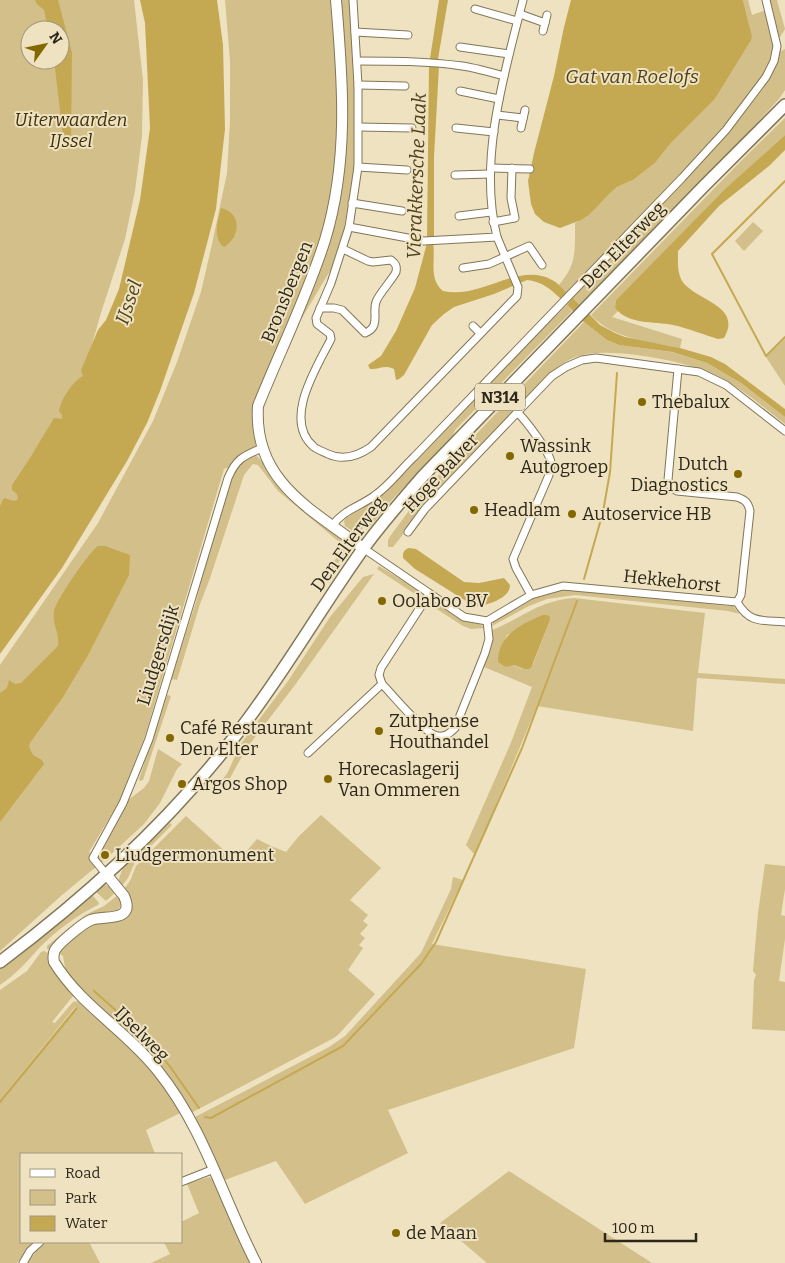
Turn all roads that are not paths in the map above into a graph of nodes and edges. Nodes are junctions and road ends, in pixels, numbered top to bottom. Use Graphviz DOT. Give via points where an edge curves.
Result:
graph roads {
  1 [pos="336,0"];
  2 [pos="353,0"];
  3 [pos="523,0"];
  4 [pos="766,0"];
  5 [pos="475,9"];
  6 [pos="518,17"];
  7 [pos="543,31"];
  8 [pos="356,32"];
  9 [pos="408,35"];
  10 [pos="460,47"];
  11 [pos="509,54"];
  12 [pos="357,62"];
  13 [pos="504,76"];
  14 [pos="358,85"];
  15 [pos="405,86"];
  16 [pos="460,92"];
  17 [pos="785,95"];
  18 [pos="499,99"];
  19 [pos="785,105"];
  20 [pos="525,110"];
  21 [pos="497,115"];
  22 [pos="522,118"];
  23 [pos="359,127"];
  24 [pos="412,128"];
  25 [pos="456,128"];
  26 [pos="521,128"];
  27 [pos="494,132"];
  28 [pos="358,168"];
  29 [pos="512,168"];
  30 [pos="530,169"];
  31 [pos="407,170"];
  32 [pos="491,171"];
  33 [pos="455,175"];
  34 [pos="704,186"];
  35 [pos="352,204"];
  36 [pos="402,210"];
  37 [pos="491,212"];
  38 [pos="459,216"];
  39 [pos="493,222"];
  40 [pos="349,227"];
  41 [pos="497,237"];
  42 [pos="343,249"];
  43 [pos="505,258"];
  44 [pos="542,265"];
  45 [pos="463,268"];
  46 [pos="320,308"];
  47 [pos="473,326"];
  48 [pos="480,333"];
  49 [pos="678,369"];
  50 [pos="518,413"];
  51 [pos="785,431"];
  52 [pos="262,448"];
  53 [pos="332,526"];
  54 [pos="408,532"];
  55 [pos="363,548"];
  56 [pos="429,594"];
  57 [pos="531,595"];
  58 [pos="736,602"];
  59 [pos="487,621"];
  60 [pos="785,622"];
  61 [pos="382,684"];
  62 [pos="308,753"];
  63 [pos="106,874"];
  64 [pos="0,962"];
  65 [pos="214,1169"];
  66 [pos="182,1182"];
  67 [pos="39,1243"];
  68 [pos="22,1263"];
  69 [pos="256,1263"];
  1 -- 52 [label="street, Bronsbergen" via="342,62 340,171 325,241 258,406"];
  2 -- 8 [label="street, Bronsbergen"];
  3 -- 6 [label="street, Bronsbergen"];
  4 -- 53 [label="street, Den Elterweg" via="776,46 774,61 766,77 726,130 401,470 374,496 347,511"];
  5 -- 6 [label="street"];
  6 -- 7 [label="street" via="546,19"];
  6 -- 11 [label="street, Bronsbergen"];
  8 -- 9 [label="street"];
  8 -- 12 [label="street, Bronsbergen"];
  10 -- 11 [label="street"];
  11 -- 13 [label="street, Bronsbergen"];
  12 -- 13 [label="street" via="464,66"];
  12 -- 14 [label="street, Bronsbergen"];
  13 -- 18 [label="street, Bronsbergen"];
  14 -- 15 [label="street"];
  14 -- 23 [label="street, Bronsbergen"];
  16 -- 18 [label="street"];
  17 -- 34 [label="main road, Den Elterweg / N314"];
  18 -- 21 [label="street, Bronsbergen"];
  19 -- 34 [label="main road, Den Elterweg / N314"];
  20 -- 22 [label="street"];
  21 -- 22 [label="street"];
  21 -- 27 [label="street, Bronsbergen"];
  22 -- 26 [label="street"];
  23 -- 24 [label="street"];
  23 -- 28 [label="street, Bronsbergen"];
  25 -- 27 [label="street"];
  27 -- 32 [label="street, Bronsbergen"];
  28 -- 31 [label="street"];
  28 -- 35 [label="street, Bronsbergen"];
  29 -- 30 [label="street"];
  29 -- 32 [label="street"];
  29 -- 39 [label="street" via="511,198 515,218"];
  32 -- 33 [label="street"];
  32 -- 37 [label="street, Bronsbergen"];
  34 -- 55 [label="main road, Den Elterweg / N314" via="423,476"];
  35 -- 36 [label="street"];
  35 -- 40 [label="street, Bronsbergen"];
  37 -- 38 [label="street"];
  37 -- 39 [label="street, Bronsbergen"];
  39 -- 41 [label="street, Bronsbergen"];
  40 -- 41 [label="street" via="424,241"];
  40 -- 42 [label="street, Bronsbergen"];
  41 -- 43 [label="street, Bronsbergen"];
  42 -- 46 [label="street, Bronsbergen"];
  42 -- 46 [label="street, Bronsbergen" via="368,261 391,260 397,267 396,272 376,302 376,317 370,331 365,333 342,310"];
  43 -- 44 [label="street" via="529,246"];
  43 -- 45 [label="street" via="483,266"];
  43 -- 48 [label="street, Bronsbergen" via="518,287 517,296"];
  46 -- 48 [label="street, Bronsbergen" via="316,322 331,338 315,368 302,402 300,419 305,435 315,447 333,456 354,456 371,447"];
  47 -- 48 [label="street"];
  49 -- 50 [label="street, Hoge Balver" via="604,359 582,360 552,376"];
  49 -- 51 [label="street, Hoge Balver" via="699,372 726,385"];
  49 -- 58 [label="street, Hekkehorst" via="668,480 677,491 737,497 748,503 750,511 741,595"];
  50 -- 54 [label="street, Hoge Balver" via="425,509"];
  50 -- 57 [label="street" via="547,452 551,463 549,475 513,559"];
  52 -- 53 [label="street, Bronsbergen" via="282,484"];
  52 -- 63 [label="street, Liudgersdijk" via="241,458 228,478 149,739 123,803 92,858"];
  53 -- 55 [label="street, Bronsbergen"];
  55 -- 56 [label="street"];
  55 -- 63 [label="main road, Den Elterweg / N314" via="281,675 218,758 162,823"];
  56 -- 59 [label="street" via="464,617"];
  56 -- 61 [label="street" via="381,668"];
  57 -- 58 [label="street, Hekkehorst" via="572,586"];
  57 -- 59 [label="street, Hekkehorst"];
  58 -- 60 [label="street" via="752,619"];
  59 -- 61 [label="street" via="489,639 485,653 455,728 447,736 436,736 424,729"];
  61 -- 62 [label="street"];
  63 -- 64 [label="main road, Den Elterweg / N314"];
  63 -- 65 [label="street, IJselweg" via="124,896 126,908 116,917 89,921 56,948 54,962 80,997 158,1070 190,1117"];
  65 -- 66 [label="street"];
  65 -- 69 [label="street, IJselweg"];
  67 -- 68 [label="street"];
}
